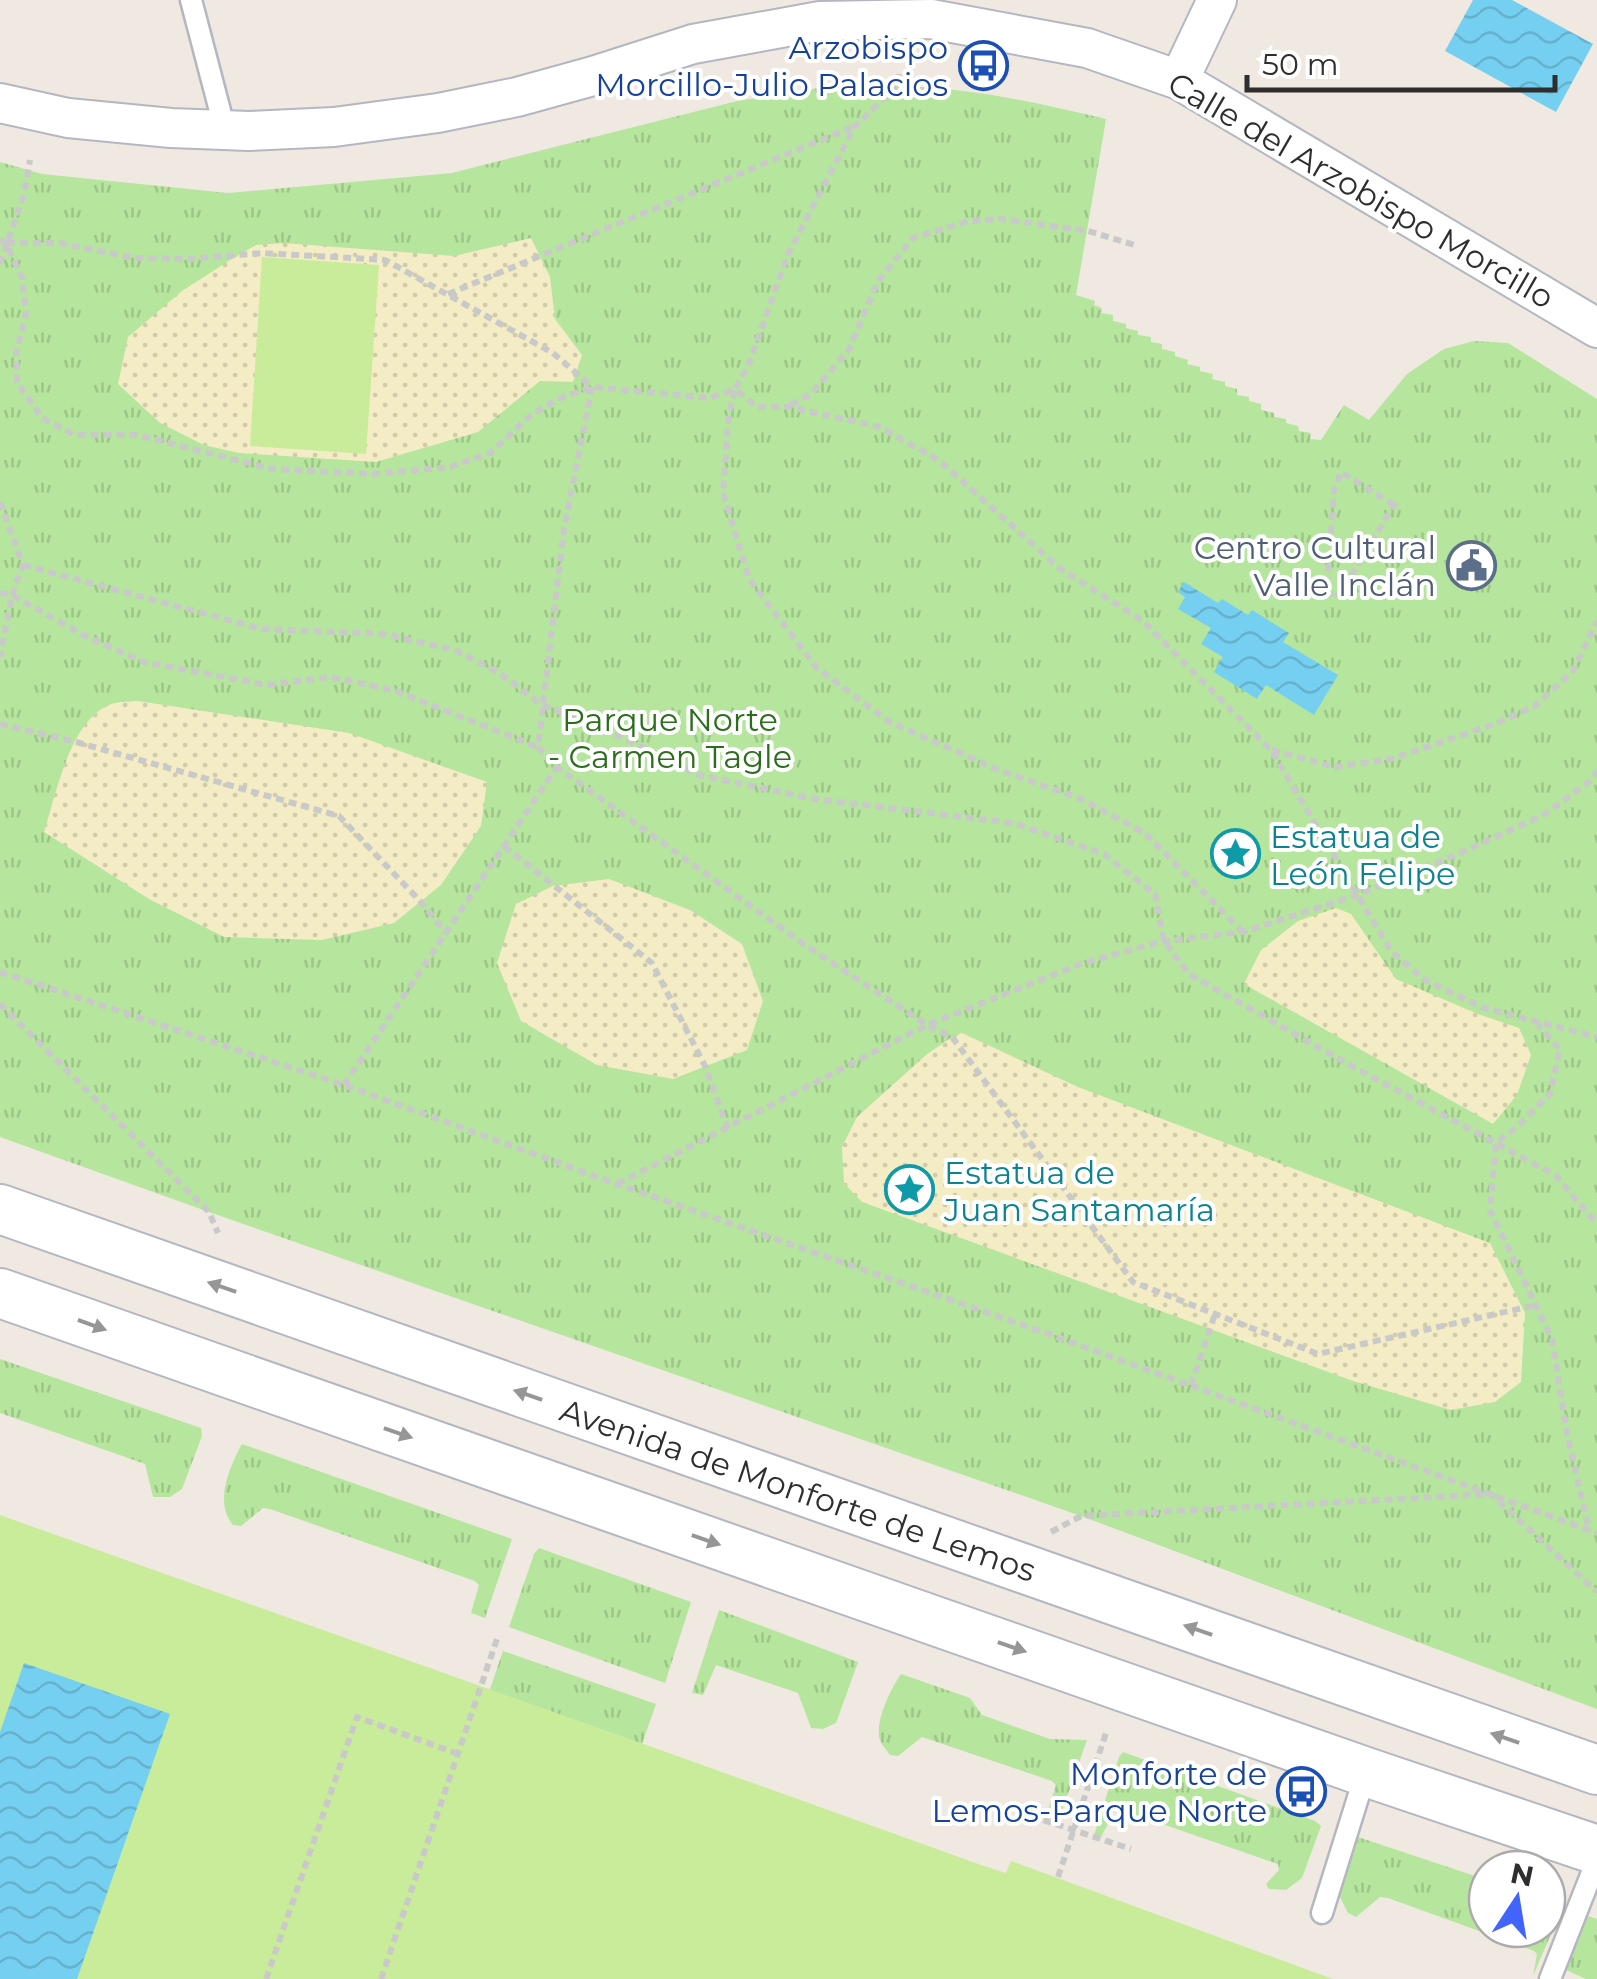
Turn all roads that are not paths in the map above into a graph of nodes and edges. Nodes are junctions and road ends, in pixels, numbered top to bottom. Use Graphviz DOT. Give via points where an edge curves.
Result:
graph roads {
  1 [pos="191,0"];
  2 [pos="1217,0"];
  3 [pos="1179,80"];
  4 [pos="0,103"];
  5 [pos="225,130"];
  6 [pos="1597,328"];
  7 [pos="0,1210"];
  8 [pos="0,1293"];
  9 [pos="1597,1770"];
  10 [pos="1366,1772"];
  11 [pos="1597,1850"];
  12 [pos="1597,1860"];
  13 [pos="1322,1913"];
  14 [pos="1550,1979"];
  1 -- 5 [label="lane"];
  2 -- 3 [label="street"];
  3 -- 5 [label="street, Calle del Arzobispo Morcillo" via="1087,48 931,19 820,21 693,44 517,97 438,113 334,127"];
  3 -- 6 [label="street, Calle del Arzobispo Morcillo"];
  4 -- 5 [label="street, Calle del Arzobispo Morcillo" via="68,118"];
  9 -- 7 [label="street, Avenida de Monforte de Lemos, one-way"];
  8 -- 10 [label="street, one-way"];
  10 -- 11 [label="street"];
  10 -- 13 [label="lane"];
  12 -- 14 [label="lane"];
}
